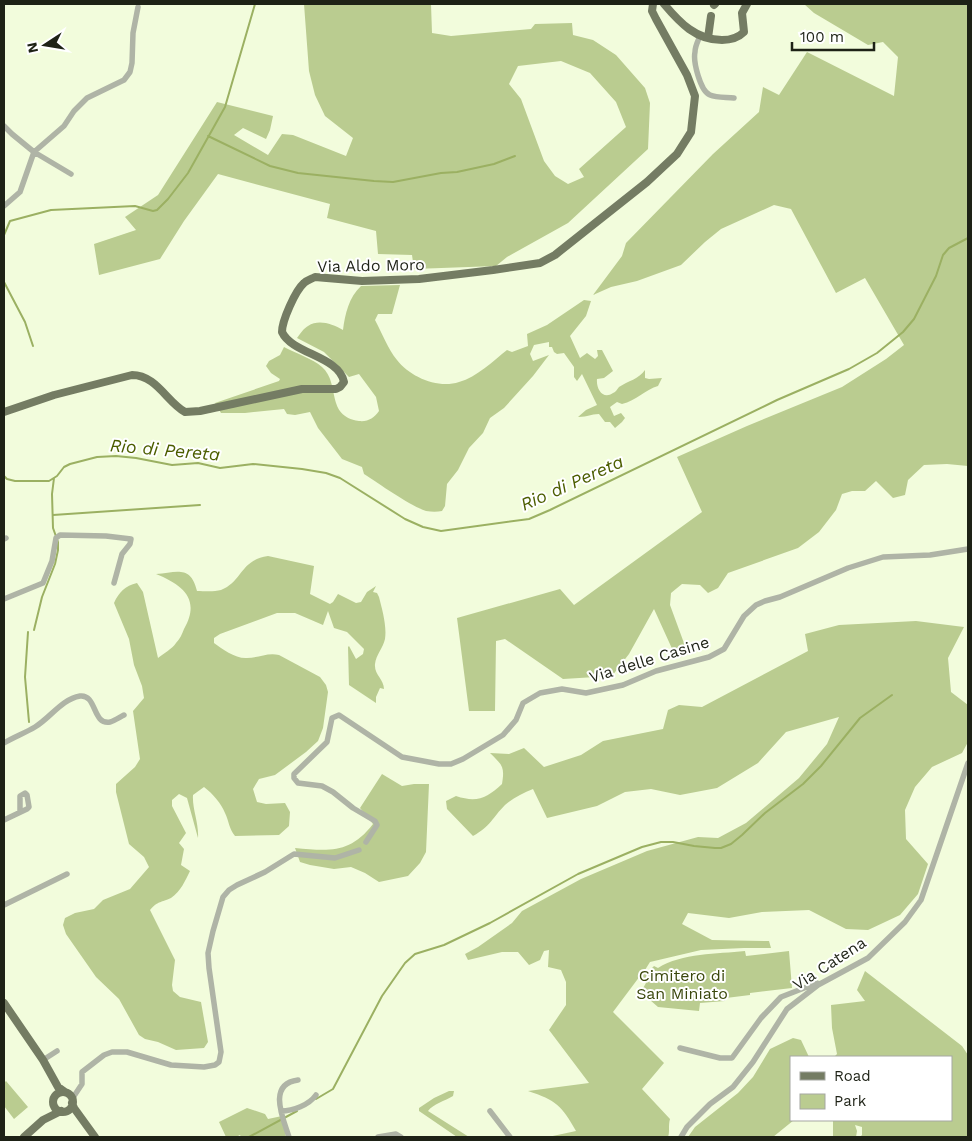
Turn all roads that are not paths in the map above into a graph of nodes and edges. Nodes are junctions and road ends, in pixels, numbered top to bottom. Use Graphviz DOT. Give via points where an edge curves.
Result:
graph roads {
  1 [pos="653,4"];
  2 [pos="664,4"];
  3 [pos="744,5"];
  4 [pos="138,6"];
  5 [pos="711,16"];
  6 [pos="700,36"];
  7 [pos="708,38"];
  8 [pos="734,98"];
  9 [pos="4,126"];
  10 [pos="34,152"];
  11 [pos="71,174"];
  12 [pos="4,206"];
  13 [pos="4,412"];
  14 [pos="968,549"];
  15 [pos="114,583"];
  16 [pos="4,599"];
  17 [pos="124,715"];
  18 [pos="4,743"];
  19 [pos="968,763"];
  20 [pos="20,812"];
  21 [pos="4,820"];
  22 [pos="366,842"];
  23 [pos="359,850"];
  24 [pos="67,874"];
  25 [pos="4,904"];
  26 [pos="829,979"];
  27 [pos="4,1003"];
  28 [pos="680,1048"];
  29 [pos="57,1051"];
  30 [pos="43,1060"];
  31 [pos="52,1077"];
  32 [pos="298,1080"];
  33 [pos="316,1095"];
  34 [pos="69,1097"];
  35 [pos="54,1101"];
  36 [pos="63,1111"];
  37 [pos="490,1111"];
  38 [pos="283,1116"];
  39 [pos="43,1120"];
  40 [pos="85,1122"];
  41 [pos="24,1137"];
  42 [pos="95,1137"];
  43 [pos="288,1137"];
  44 [pos="378,1137"];
  45 [pos="401,1137"];
  46 [pos="510,1137"];
  47 [pos="681,1137"];
  1 -- 13 [label="main road, Via Aldo Moro" via="652,11 695,96 691,132 677,154 647,182 555,255 540,262 447,276 362,281 315,277 308,280 292,302 282,332 287,340 339,372 344,379 343,385 336,389 302,389 185,412 150,380 132,375"];
  2 -- 6 [label="main road" via="683,25"];
  3 -- 7 [label="main road" via="745,29 741,35 730,40"];
  4 -- 10 [label="street" via="130,72 124,80 87,98 64,126"];
  5 -- 7 [label="main road"];
  6 -- 7 [label="main road"];
  6 -- 8 [label="street" via="694,52 705,92"];
  9 -- 10 [label="street"];
  10 -- 11 [label="street"];
  10 -- 12 [label="street" via="20,192"];
  14 -- 22 [label="street, Via delle Casine" via="883,558 848,568 756,605 744,616 724,649 709,657 656,671 624,685 586,693 562,689 540,693 523,703 504,736 450,764 402,757 335,715 328,742 294,774 294,778 298,783 322,786 375,821 377,825"];
  15 -- 16 [label="street" via="122,554 131,539 60,535 56,538 44,583"];
  17 -- 18 [label="street" via="110,722 104,721 96,713 92,701 82,696 60,706 36,726"];
  19 -- 26 [label="street, Via Catena" via="921,900 905,922 868,958"];
  20 -- 21 [label="street"];
  23 -- 34 [label="street" via="334,858 294,854 237,885 223,898 208,953 221,1052 219,1062 204,1067 171,1065 127,1052 112,1052 82,1072 82,1084"];
  24 -- 25 [label="street"];
  26 -- 28 [label="street" via="780,997 732,1058"];
  26 -- 47 [label="street, Via Catena" via="786,1009 733,1087 710,1104"];
  27 -- 30 [label="main road"];
  29 -- 30 [label="street"];
  30 -- 31 [label="main road"];
  31 -- 34 [label="main road"];
  31 -- 35 [label="main road"];
  32 -- 38 [label="street" via="289,1081 280,1090"];
  33 -- 38 [label="street"];
  34 -- 35 [label="main road" via="59,1093"];
  34 -- 36 [label="main road" via="70,1108"];
  34 -- 40 [label="main road"];
  35 -- 36 [label="main road" via="57,1110"];
  35 -- 39 [label="main road"];
  36 -- 39 [label="main road"];
  36 -- 40 [label="main road"];
  37 -- 46 [label="street"];
  38 -- 43 [label="street"];
  39 -- 41 [label="main road"];
  40 -- 42 [label="main road"];
  44 -- 45 [label="street" via="396,1134"];
}
